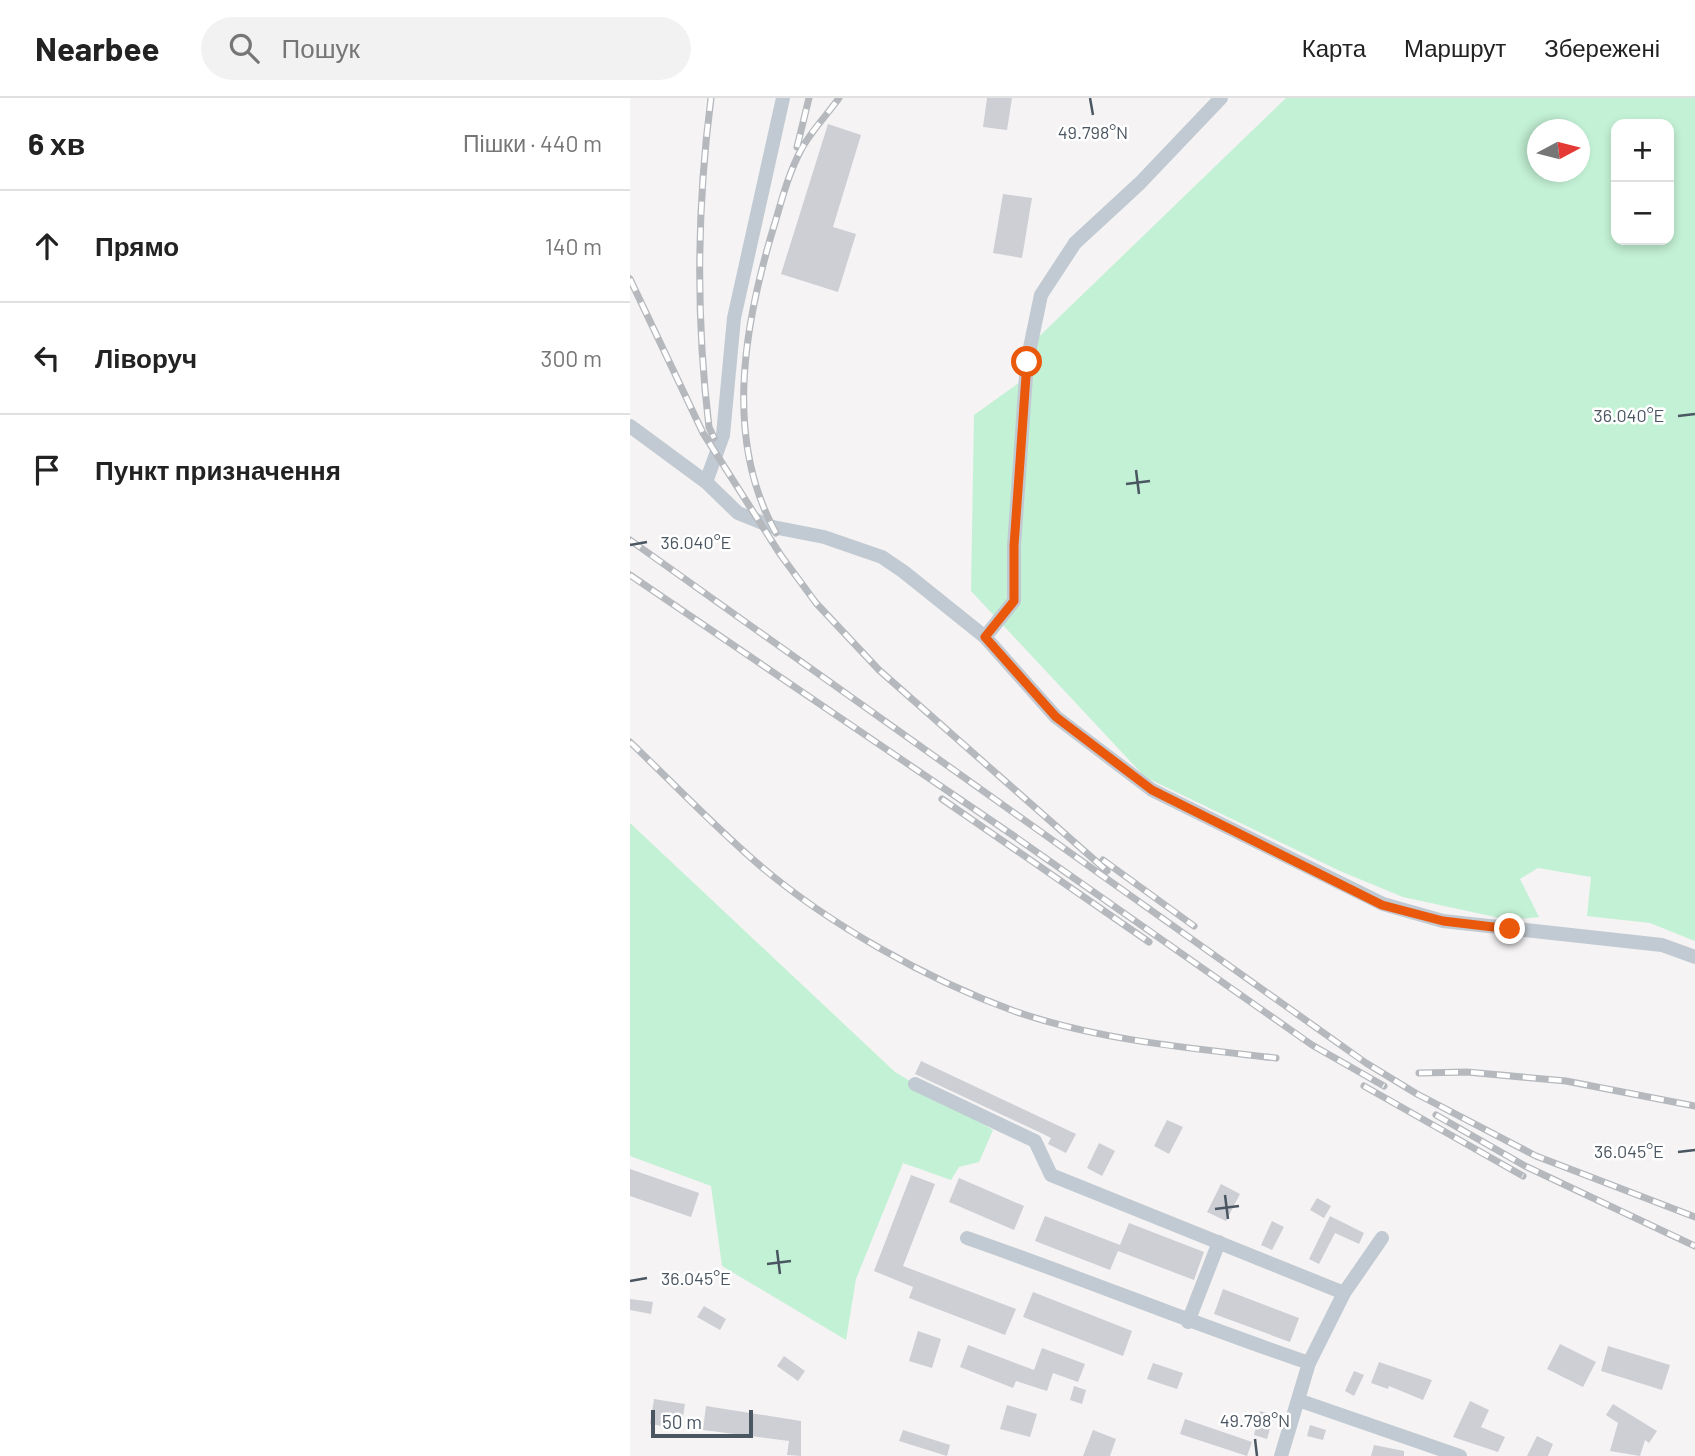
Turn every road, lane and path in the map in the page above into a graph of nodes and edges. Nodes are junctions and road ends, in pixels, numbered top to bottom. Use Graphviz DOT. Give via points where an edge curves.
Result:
graph roads {
  1 [pos="783,98"];
  2 [pos="1221,98"];
  3 [pos="630,426"];
  4 [pos="706,482"];
  5 [pos="985,637"];
  6 [pos="1695,957"];
  7 [pos="915,1084"];
  8 [pos="967,1238"];
  9 [pos="1382,1238"];
  10 [pos="1219,1242"];
  11 [pos="1344,1293"];
  12 [pos="1188,1322"];
  13 [pos="1309,1363"];
  14 [pos="1298,1400"];
  15 [pos="1281,1456"];
  16 [pos="1460,1456"];
  1 -- 4 [label="street" via="734,318 723,435"];
  2 -- 5 [label="street" via="1075,243 1041,295 1027,362 1014,601"];
  3 -- 4 [label="street"];
  4 -- 5 [label="street" via="738,513 760,523 824,537 882,557"];
  5 -- 6 [label="street" via="1056,717 1152,790 1382,905 1443,921 1662,945"];
  7 -- 10 [label="street" via="1035,1141 1051,1175"];
  8 -- 12 [label="street"];
  9 -- 11 [label="street"];
  10 -- 11 [label="street"];
  10 -- 12 [label="street"];
  11 -- 13 [label="street"];
  12 -- 13 [label="street"];
  13 -- 14 [label="street"];
  14 -- 15 [label="street"];
  14 -- 16 [label="street"];
}
